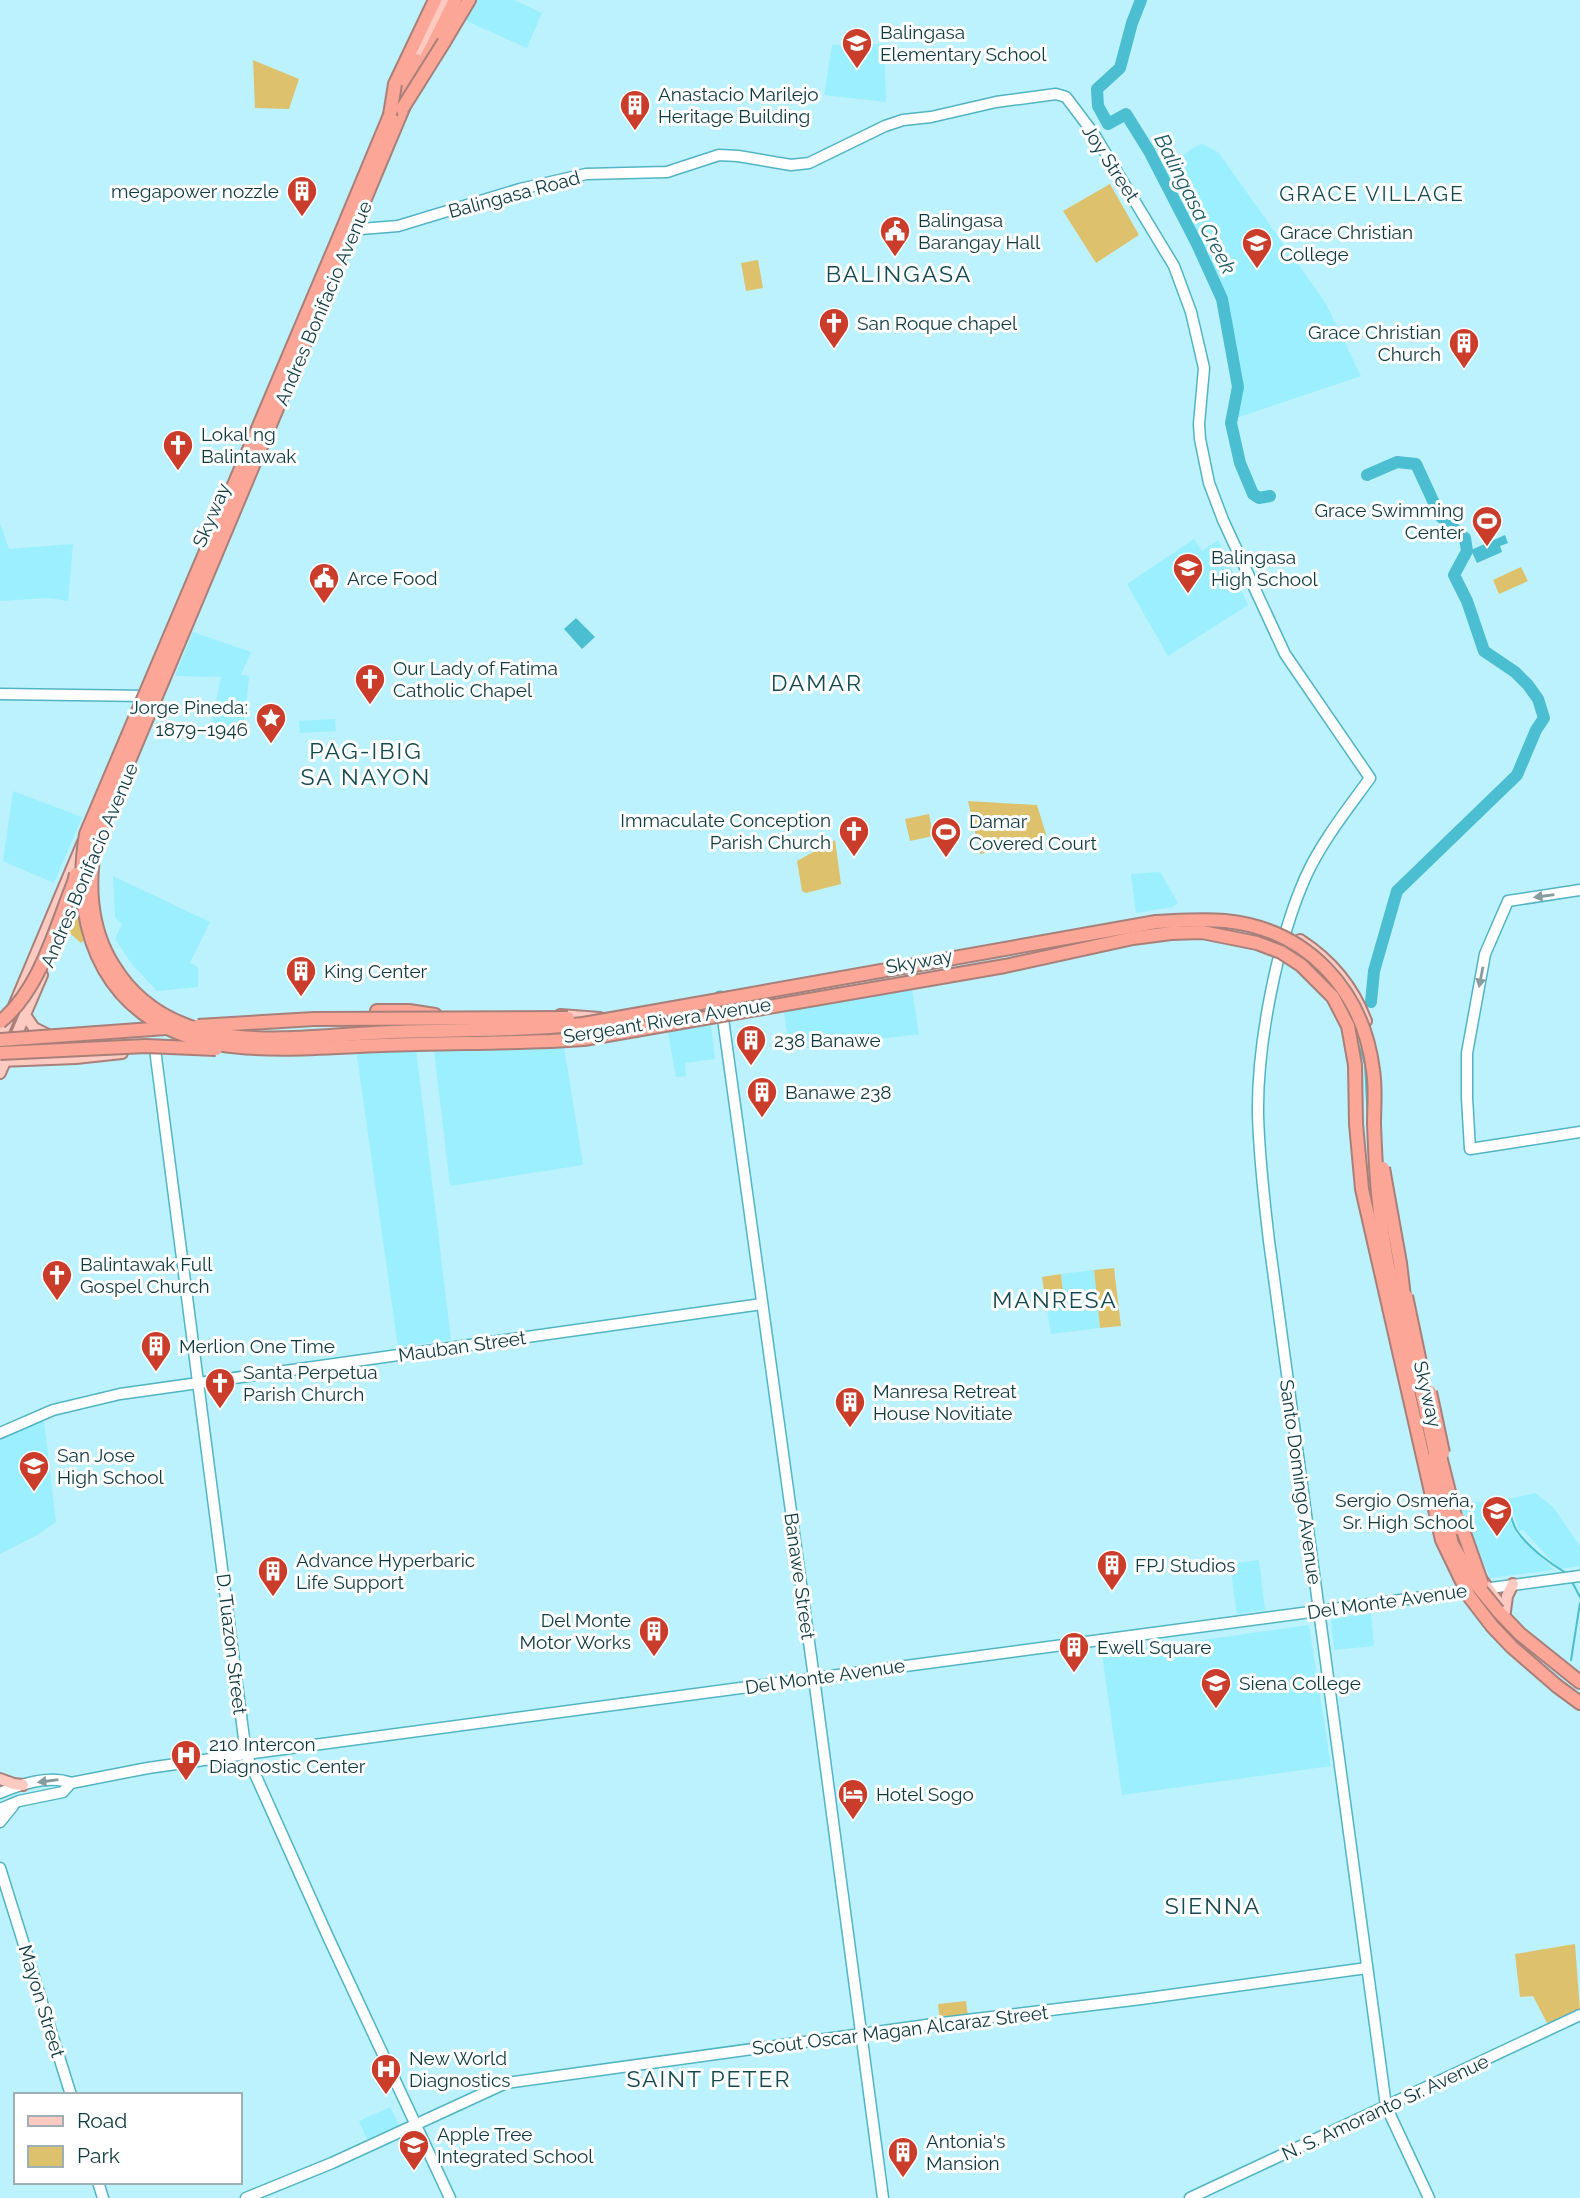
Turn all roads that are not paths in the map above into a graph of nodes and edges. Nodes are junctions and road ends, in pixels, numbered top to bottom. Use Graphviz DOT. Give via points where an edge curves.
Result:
graph roads {
  1 [pos="435,0"];
  2 [pos="445,0"];
  3 [pos="456,0"];
  4 [pos="469,0"];
  5 [pos="1066,97"];
  6 [pos="402,109"];
  7 [pos="390,115"];
  8 [pos="355,227"];
  9 [pos="0,694"];
  10 [pos="144,696"];
  11 [pos="160,696"];
  12 [pos="1370,778"];
  13 [pos="86,834"];
  14 [pos="79,886"];
  15 [pos="1580,891"];
  16 [pos="1287,933"];
  17 [pos="1280,957"];
  18 [pos="720,997"];
  19 [pos="377,1011"];
  20 [pos="722,1012"];
  21 [pos="25,1015"];
  22 [pos="453,1017"];
  23 [pos="621,1017"];
  24 [pos="602,1018"];
  25 [pos="0,1022"];
  26 [pos="185,1031"];
  27 [pos="343,1031"];
  28 [pos="67,1038"];
  29 [pos="0,1040"];
  30 [pos="14,1040"];
  31 [pos="344,1045"];
  32 [pos="327,1047"];
  33 [pos="155,1049"];
  34 [pos="2,1058"];
  35 [pos="0,1073"];
  36 [pos="1374,1126"];
  37 [pos="1580,1132"];
  38 [pos="1358,1157"];
  39 [pos="1379,1230"];
  40 [pos="762,1304"];
  41 [pos="198,1383"];
  42 [pos="0,1433"];
  43 [pos="1450,1564"];
  44 [pos="1580,1576"];
  45 [pos="1513,1584"];
  46 [pos="1482,1586"];
  47 [pos="1464,1591"];
  48 [pos="1319,1611"];
  49 [pos="1502,1611"];
  50 [pos="1492,1626"];
  51 [pos="814,1678"];
  52 [pos="1580,1680"];
  53 [pos="1580,1703"];
  54 [pos="246,1754"];
  55 [pos="0,1779"];
  56 [pos="71,1783"];
  57 [pos="23,1785"];
  58 [pos="0,1793"];
  59 [pos="18,1802"];
  60 [pos="0,1809"];
  61 [pos="0,1822"];
  62 [pos="0,1868"];
  63 [pos="1367,1968"];
  64 [pos="1580,2015"];
  65 [pos="861,2034"];
  66 [pos="70,2093"];
  67 [pos="1385,2106"];
  68 [pos="416,2124"];
  69 [pos="246,2198"];
  70 [pos="450,2198"];
  71 [pos="883,2198"];
  72 [pos="1190,2198"];
  73 [pos="1429,2198"];
  1 -- 7 [label="highway, bridge" via="395,84"];
  2 -- 7 [label="highway, Skyway, bridge"];
  2 -- 10 [label="main road, Andres Bonifacio Avenue" via="386,117"];
  3 -- 6 [label="highway, Skyway, bridge"];
  3 -- 8 [label="main road, Andres Bonifacio Avenue"];
  4 -- 6 [label="highway, bridge"];
  5 -- 8 [label="street, Balingasa Road" via="1056,94 996,102 885,126 808,163 791,165 719,155 667,172 574,177 398,226"];
  5 -- 12 [label="street, Joy Street" via="1094,134 1174,266 1204,368 1200,439 1223,520 1285,654"];
  6 -- 23 [label="highway, Skyway, bridge" via="97,836 91,877 96,926 106,955 130,988 162,1015 199,1031 255,1038 512,1030"];
  7 -- 13 [label="highway, Skyway, bridge"];
  8 -- 11 [label="main road, Andres Bonifacio Avenue"];
  9 -- 10 [label="street"];
  10 -- 11 [label="street"];
  10 -- 29 [label="main road, Andres Bonifacio Avenue"];
  11 -- 14 [label="main road, Andres Bonifacio Avenue"];
  12 -- 16 [label="street, Santo Domingo Avenue" via="1306,876"];
  13 -- 25 [label="highway, bridge" via="74,882 31,988"];
  13 -- 32 [label="highway, Skyway, bridge" via="81,891 89,938 108,976 138,1009 176,1032 216,1044"];
  14 -- 21 [label="main road, Andres Bonifacio Avenue"];
  14 -- 26 [label="main road" via="94,944 105,966 150,1014"];
  15 -- 37 [label="street, one-way" via="1508,901 1485,954 1467,1053 1470,1149"];
  16 -- 17 [label="street, Santo Domingo Avenue"];
  16 -- 18 [label="main road, Sergeant Rivera Avenue" via="1250,919 1153,917"];
  16 -- 39 [label="main road, Sergeant Rivera Avenue" via="1334,967 1366,1021"];
  17 -- 20 [label="main road, Sergeant Rivera Avenue" via="1218,940 1159,939"];
  17 -- 39 [label="main road" via="1319,987 1345,1024 1356,1067 1360,1152"];
  17 -- 48 [label="street, Santo Domingo Avenue" via="1266,1018 1259,1084 1260,1158"];
  18 -- 20 [label="street, Banawe Street"];
  18 -- 24 [label="main road, Sergeant Rivera Avenue"];
  19 -- 22 [label="highway, bridge"];
  20 -- 31 [label="main road, Sergeant Rivera Avenue" via="584,1036"];
  20 -- 40 [label="street, Banawe Street"];
  21 -- 28 [label="main road" via="42,1033"];
  21 -- 30 [label="main road, Andres Bonifacio Avenue"];
  22 -- 23 [label="highway, Skyway, bridge"];
  22 -- 29 [label="highway, Skyway, bridge" via="302,1019"];
  23 -- 36 [label="highway, Skyway, bridge" via="1156,922 1226,921 1268,931 1299,946 1345,989 1356,1009 1374,1072"];
  24 -- 26 [label="main road, Sergeant Rivera Avenue" via="549,1015 218,1023"];
  24 -- 27 [label="main road, Sergeant Rivera Avenue" via="524,1027"];
  26 -- 27 [label="main road, Sergeant Rivera Avenue" via="256,1035"];
  26 -- 28 [label="main road, Sergeant Rivera Avenue"];
  27 -- 31 [label="main road"];
  28 -- 30 [label="main road, Sergeant Rivera Avenue"];
  29 -- 30 [label="main road, Sergeant Rivera Avenue"];
  30 -- 34 [label="main road, Andres Bonifacio Avenue"];
  31 -- 33 [label="main road, Sergeant Rivera Avenue"];
  32 -- 34 [label="highway, Skyway, bridge" via="254,1054 146,1045"];
  32 -- 38 [label="highway, Skyway, bridge" via="584,1039 1133,938 1202,932 1281,952 1333,997 1352,1042"];
  33 -- 34 [label="main road, Sergeant Rivera Avenue" via="76,1058"];
  33 -- 41 [label="street, D. Tuazon Street"];
  34 -- 35 [label="main road, Andres Bonifacio Avenue"];
  36 -- 46 [label="highway, Skyway, bridge" via="1406,1316 1447,1507 1455,1534"];
  36 -- 49 [label="highway, Skyway, bridge" via="1382,1228 1452,1544 1475,1583"];
  38 -- 50 [label="highway, Skyway, bridge" via="1393,1235 1463,1552"];
  38 -- 50 [label="highway, Skyway, bridge" via="1440,1530 1455,1571"];
  39 -- 43 [label="main road" via="1434,1516"];
  39 -- 46 [label="main road" via="1449,1499"];
  40 -- 41 [label="street, Mauban Street"];
  40 -- 51 [label="street, Banawe Street"];
  41 -- 42 [label="street, Mauban Street" via="86,1401"];
  41 -- 54 [label="street, D. Tuazon Street"];
  43 -- 46 [label="main road" via="1461,1566"];
  43 -- 47 [label="main road"];
  44 -- 45 [label="street, Del Monte Avenue"];
  45 -- 46 [label="street, Del Monte Avenue"];
  45 -- 49 [label="main road"];
  46 -- 47 [label="street, Del Monte Avenue"];
  46 -- 49 [label="highway, Skyway, bridge"];
  47 -- 48 [label="street, Del Monte Avenue"];
  47 -- 53 [label="main road" via="1512,1649"];
  48 -- 51 [label="street, Del Monte Avenue"];
  48 -- 63 [label="street, Santo Domingo Avenue"];
  49 -- 52 [label="highway, Skyway" via="1520,1634"];
  50 -- 53 [label="highway, Skyway, bridge"];
  51 -- 54 [label="street, Del Monte Avenue"];
  51 -- 65 [label="street, Banawe Street"];
  54 -- 56 [label="street, Del Monte Avenue"];
  54 -- 68 [label="street, D. Tuazon Street"];
  55 -- 57 [label="main road"];
  56 -- 57 [label="street, Del Monte Avenue, one-way" via="61,1779"];
  56 -- 59 [label="street, Del Monte Avenue" via="63,1792"];
  57 -- 58 [label="street, Del Monte Avenue"];
  59 -- 60 [label="street, Del Monte Avenue"];
  59 -- 61 [label="street"];
  62 -- 66 [label="street, Mayon Street"];
  63 -- 65 [label="street, Scout Oscar Magan Alcaraz Street"];
  63 -- 67 [label="street, Santo Domingo Avenue"];
  64 -- 67 [label="street, N. S. Amoranto Sr. Avenue"];
  65 -- 68 [label="street, Scout Oscar Magan Alcaraz Street" via="506,2083"];
  65 -- 71 [label="street, Banawe Street"];
  67 -- 72 [label="street, N. S. Amoranto Sr. Avenue"];
  67 -- 73 [label="street, Santo Domingo Avenue"];
  68 -- 69 [label="street, Scout Oscar Magan Alcaraz Street"];
  68 -- 70 [label="street, D. Tuazon Street"];
}
